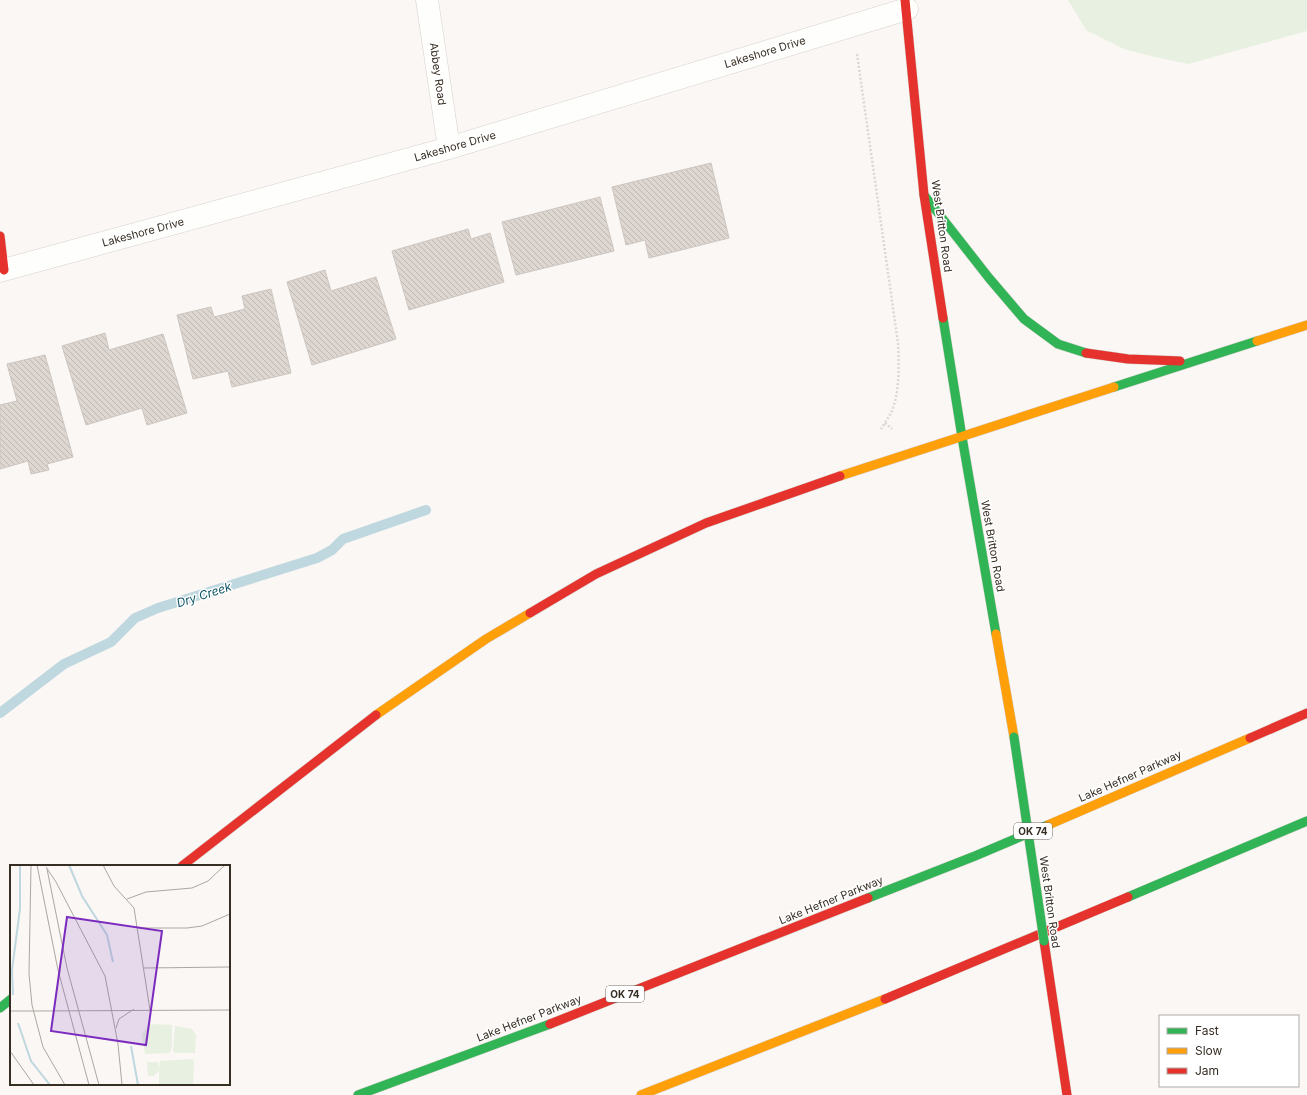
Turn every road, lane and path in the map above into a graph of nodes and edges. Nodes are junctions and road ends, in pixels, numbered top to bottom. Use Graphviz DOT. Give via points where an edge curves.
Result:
graph roads {
  1 [pos="427,0"];
  2 [pos="906,5"];
  3 [pos="860,78"];
  4 [pos="449,148"];
  5 [pos="924,195"];
  6 [pos="0,236"];
  7 [pos="2,271"];
  8 [pos="1307,325"];
  9 [pos="1196,362"];
  10 [pos="885,423"];
  11 [pos="881,429"];
  12 [pos="893,430"];
  13 [pos="962,437"];
  14 [pos="1307,712"];
  15 [pos="1307,821"];
  16 [pos="183,865"];
  17 [pos="10,1000"];
  18 [pos="0,1008"];
  19 [pos="358,1095"];
  20 [pos="641,1095"];
  21 [pos="1066,1095"];
  1 -- 4 [label="street, Abbey Road"];
  2 -- 4 [label="street, Lakeshore Drive"];
  2 -- 5 [label="main road, West Britton Road"];
  3 -- 10 [label="path" via="898,343 897,389"];
  4 -- 7 [label="street, Lakeshore Drive"];
  5 -- 9 [label="main road" via="1024,319 1058,344 1089,354 1128,359"];
  5 -- 13 [label="main road, West Britton Road"];
  6 -- 7 [label="main road"];
  8 -- 9 [label="main road"];
  9 -- 13 [label="main road"];
  10 -- 11 [label="path"];
  10 -- 12 [label="path"];
  13 -- 16 [label="main road" via="706,523 596,574 486,639 384,709"];
  13 -- 21 [label="main road, West Britton Road, bridge" via="1014,737"];
  14 -- 19 [label="main road, Lake Hefner Parkway / OK 74" via="975,856 570,1016"];
  15 -- 20 [label="main road" via="919,984"];
  17 -- 18 [label="main road"];
}
